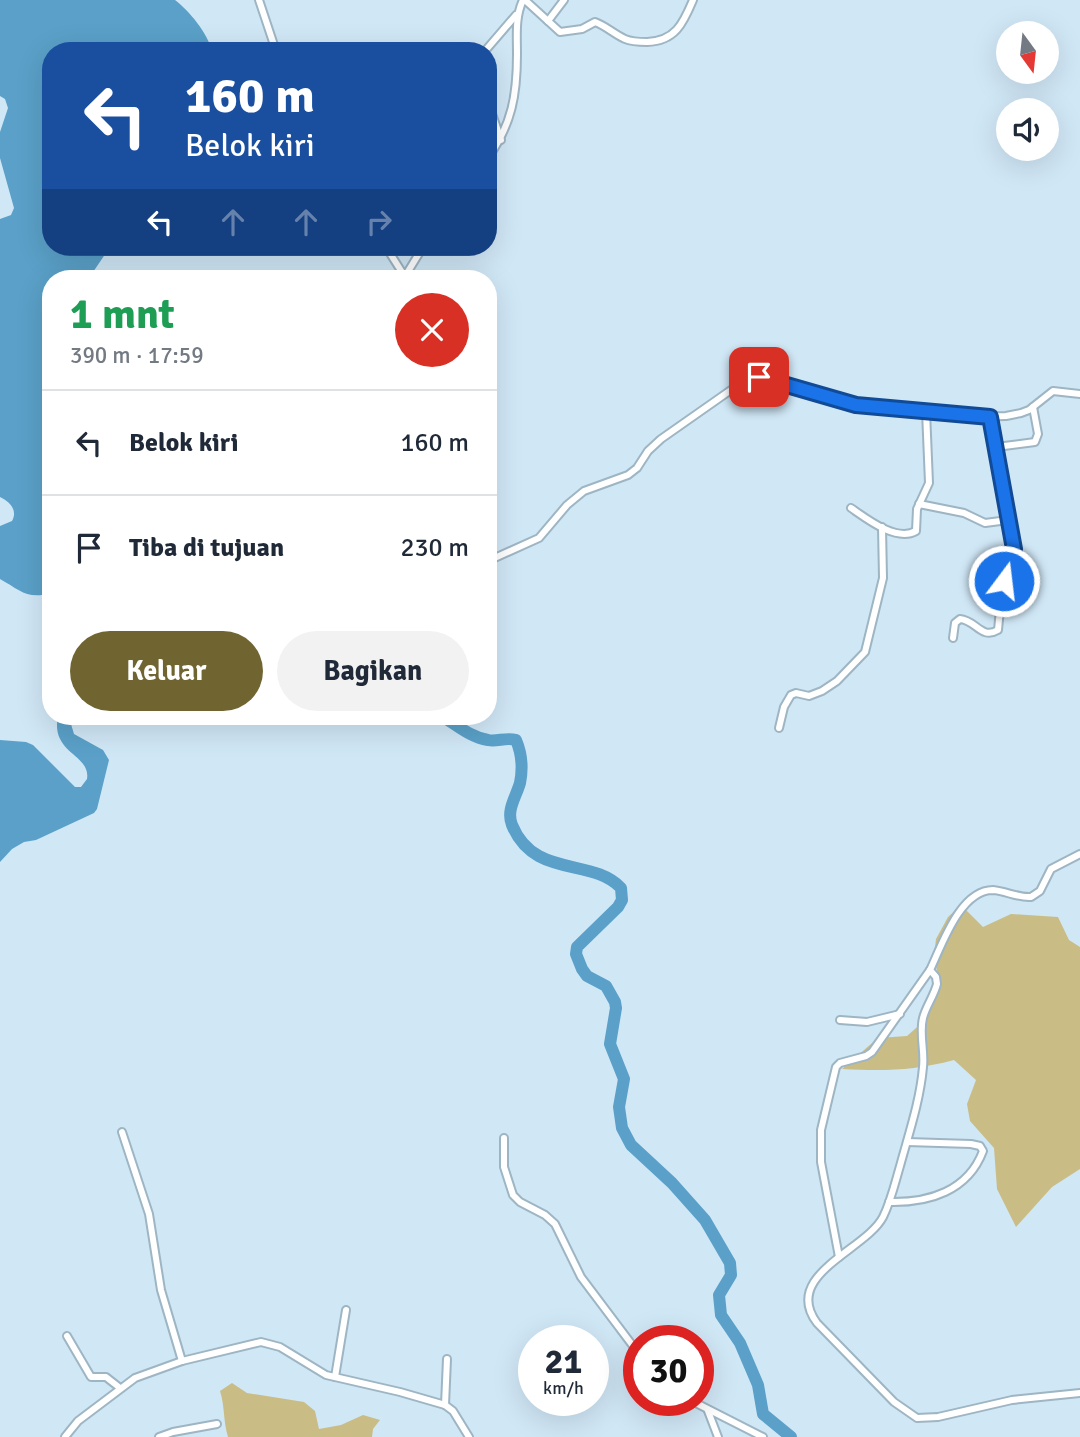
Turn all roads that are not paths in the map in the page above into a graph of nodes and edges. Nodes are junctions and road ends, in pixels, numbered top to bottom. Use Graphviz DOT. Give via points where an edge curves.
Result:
graph roads {
  1 [pos="260,0"];
  2 [pos="524,0"];
  3 [pos="564,0"];
  4 [pos="693,0"];
  5 [pos="518,13"];
  6 [pos="548,21"];
  7 [pos="273,42"];
  8 [pos="493,42"];
  9 [pos="497,128"];
  10 [pos="501,139"];
  11 [pos="497,145"];
  12 [pos="1080,394"];
  13 [pos="1033,407"];
  14 [pos="926,411"];
  15 [pos="990,417"];
  16 [pos="996,447"];
  17 [pos="919,504"];
  18 [pos="851,508"];
  19 [pos="1008,520"];
  20 [pos="882,527"];
  21 [pos="497,557"];
  22 [pos="953,638"];
  23 [pos="779,728"];
  24 [pos="1080,854"];
  25 [pos="930,970"];
  26 [pos="900,1014"];
  27 [pos="840,1020"];
  28 [pos="122,1132"];
  29 [pos="504,1138"];
  30 [pos="907,1142"];
  31 [pos="889,1202"];
  32 [pos="839,1256"];
  33 [pos="346,1310"];
  34 [pos="623,1332"];
  35 [pos="67,1336"];
  36 [pos="447,1359"];
  37 [pos="182,1361"];
  38 [pos="335,1377"];
  39 [pos="120,1388"];
  40 [pos="1080,1393"];
  41 [pos="445,1405"];
  42 [pos="714,1414"];
  43 [pos="710,1416"];
  44 [pos="217,1424"];
  45 [pos="65,1437"];
  46 [pos="159,1437"];
  47 [pos="469,1437"];
  48 [pos="718,1437"];
  49 [pos="763,1437"];
  1 -- 7 [label="street"];
  2 -- 5 [label="street"];
  2 -- 6 [label="street"];
  3 -- 6 [label="street"];
  4 -- 6 [label="street" via="677,30 657,41 628,40 596,22 562,33"];
  5 -- 8 [label="street"];
  5 -- 10 [label="street" via="516,89"];
  9 -- 10 [label="street"];
  10 -- 11 [label="street"];
  12 -- 13 [label="street" via="1053,391"];
  13 -- 15 [label="street"];
  13 -- 16 [label="street" via="1035,442"];
  14 -- 15 [label="street"];
  14 -- 17 [label="street" via="929,483"];
  14 -- 21 [label="street" via="856,405 764,378 748,378 661,439 628,475 590,488 567,505 539,538"];
  15 -- 16 [label="street"];
  16 -- 19 [label="street"];
  17 -- 19 [label="street" via="964,513 985,523"];
  17 -- 20 [label="street" via="914,533"];
  18 -- 20 [label="street"];
  19 -- 22 [label="street" via="1013,555 1002,589 999,629 984,633 960,620"];
  20 -- 23 [label="street" via="883,578 865,652 822,691 811,696 791,695"];
  24 -- 25 [label="street" via="1051,869 1031,897 994,890 973,896 949,929"];
  25 -- 26 [label="street"];
  25 -- 30 [label="street" via="937,984 922,1021 924,1065"];
  26 -- 27 [label="street" via="867,1022"];
  26 -- 32 [label="street" via="872,1052 839,1064 833,1077 820,1148"];
  28 -- 37 [label="street" via="149,1214 161,1290"];
  29 -- 34 [label="street" via="504,1167 514,1198 555,1224 582,1277"];
  30 -- 31 [label="street"];
  30 -- 31 [label="street" via="971,1144 983,1151 971,1174 946,1192 921,1201"];
  31 -- 32 [label="street" via="874,1230"];
  32 -- 40 [label="street" via="810,1288 811,1314 913,1417 938,1418 988,1404"];
  33 -- 38 [label="street"];
  35 -- 39 [label="street" via="91,1377 106,1377"];
  36 -- 41 [label="street"];
  37 -- 38 [label="street" via="265,1342"];
  37 -- 39 [label="street"];
  38 -- 41 [label="street"];
  39 -- 45 [label="street"];
  41 -- 47 [label="street"];
  42 -- 49 [label="street"];
  43 -- 48 [label="street"];
  44 -- 46 [label="street"];
}
